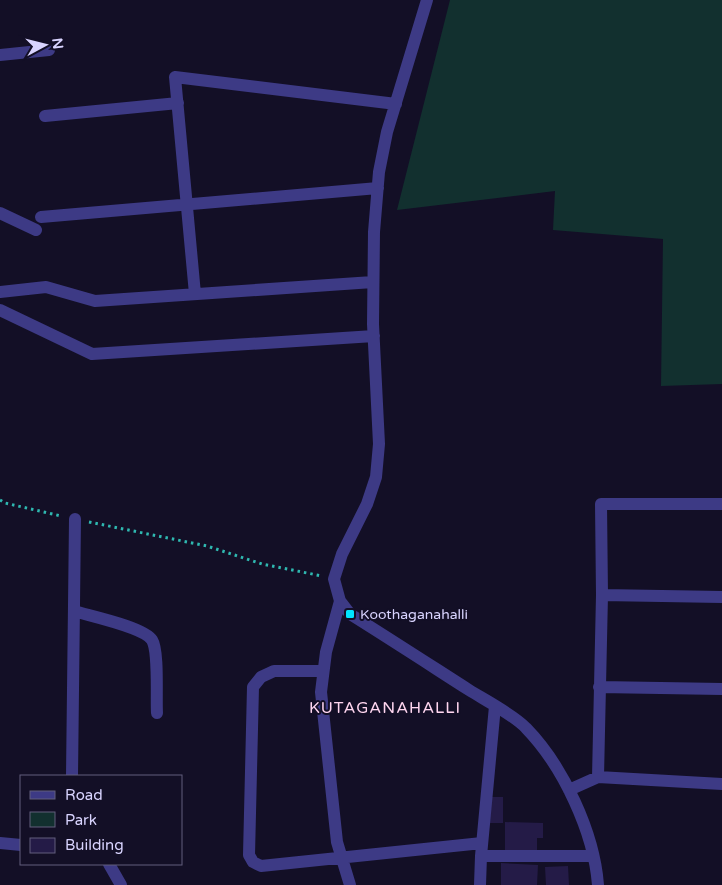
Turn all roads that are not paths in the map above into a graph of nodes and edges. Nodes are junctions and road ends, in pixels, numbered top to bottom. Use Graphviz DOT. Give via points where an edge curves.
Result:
graph roads {
  1 [pos="427,0"];
  2 [pos="49,50"];
  3 [pos="0,55"];
  4 [pos="178,103"];
  5 [pos="396,104"];
  6 [pos="46,116"];
  7 [pos="378,188"];
  8 [pos="187,204"];
  9 [pos="0,212"];
  10 [pos="42,217"];
  11 [pos="36,230"];
  12 [pos="373,282"];
  13 [pos="0,292"];
  14 [pos="194,294"];
  15 [pos="0,310"];
  16 [pos="374,336"];
  17 [pos="722,504"];
  18 [pos="75,519"];
  19 [pos="602,594"];
  20 [pos="722,597"];
  21 [pos="340,601"];
  22 [pos="74,611"];
  23 [pos="323,671"];
  24 [pos="599,687"];
  25 [pos="722,689"];
  26 [pos="495,706"];
  27 [pos="157,713"];
  28 [pos="72,775"];
  29 [pos="598,777"];
  30 [pos="722,784"];
  31 [pos="569,790"];
  32 [pos="0,843"];
  33 [pos="482,843"];
  34 [pos="20,845"];
  35 [pos="481,856"];
  36 [pos="592,856"];
  37 [pos="341,857"];
  38 [pos="111,865"];
  39 [pos="121,885"];
  40 [pos="350,885"];
  41 [pos="480,885"];
  42 [pos="598,885"];
  1 -- 5 [label="street"];
  2 -- 3 [label="street"];
  4 -- 5 [label="street" via="175,77"];
  4 -- 6 [label="street"];
  4 -- 8 [label="street"];
  5 -- 7 [label="street" via="387,132"];
  7 -- 8 [label="street"];
  7 -- 12 [label="street"];
  8 -- 10 [label="street"];
  8 -- 14 [label="street"];
  9 -- 11 [label="street"];
  12 -- 14 [label="street"];
  12 -- 16 [label="street"];
  13 -- 14 [label="street" via="46,287 95,301"];
  15 -- 16 [label="street" via="92,354"];
  16 -- 21 [label="street" via="380,444 376,477 334,578"];
  17 -- 19 [label="street" via="601,504"];
  18 -- 22 [label="street"];
  19 -- 20 [label="street"];
  19 -- 24 [label="street"];
  21 -- 23 [label="street"];
  21 -- 26 [label="street" via="350,614"];
  22 -- 27 [label="street" via="142,631 153,640"];
  22 -- 28 [label="street"];
  23 -- 37 [label="street" via="321,692"];
  23 -- 37 [label="street" via="274,671 253,687 249,855 261,866"];
  24 -- 25 [label="street"];
  24 -- 29 [label="street"];
  26 -- 31 [label="street" via="526,727"];
  26 -- 33 [label="street"];
  29 -- 30 [label="street"];
  29 -- 31 [label="street"];
  31 -- 36 [label="street" via="587,832"];
  32 -- 34 [label="street"];
  33 -- 35 [label="street"];
  33 -- 37 [label="street"];
  35 -- 36 [label="street"];
  35 -- 41 [label="street"];
  36 -- 42 [label="street"];
  37 -- 40 [label="street"];
  38 -- 39 [label="street"];
}
